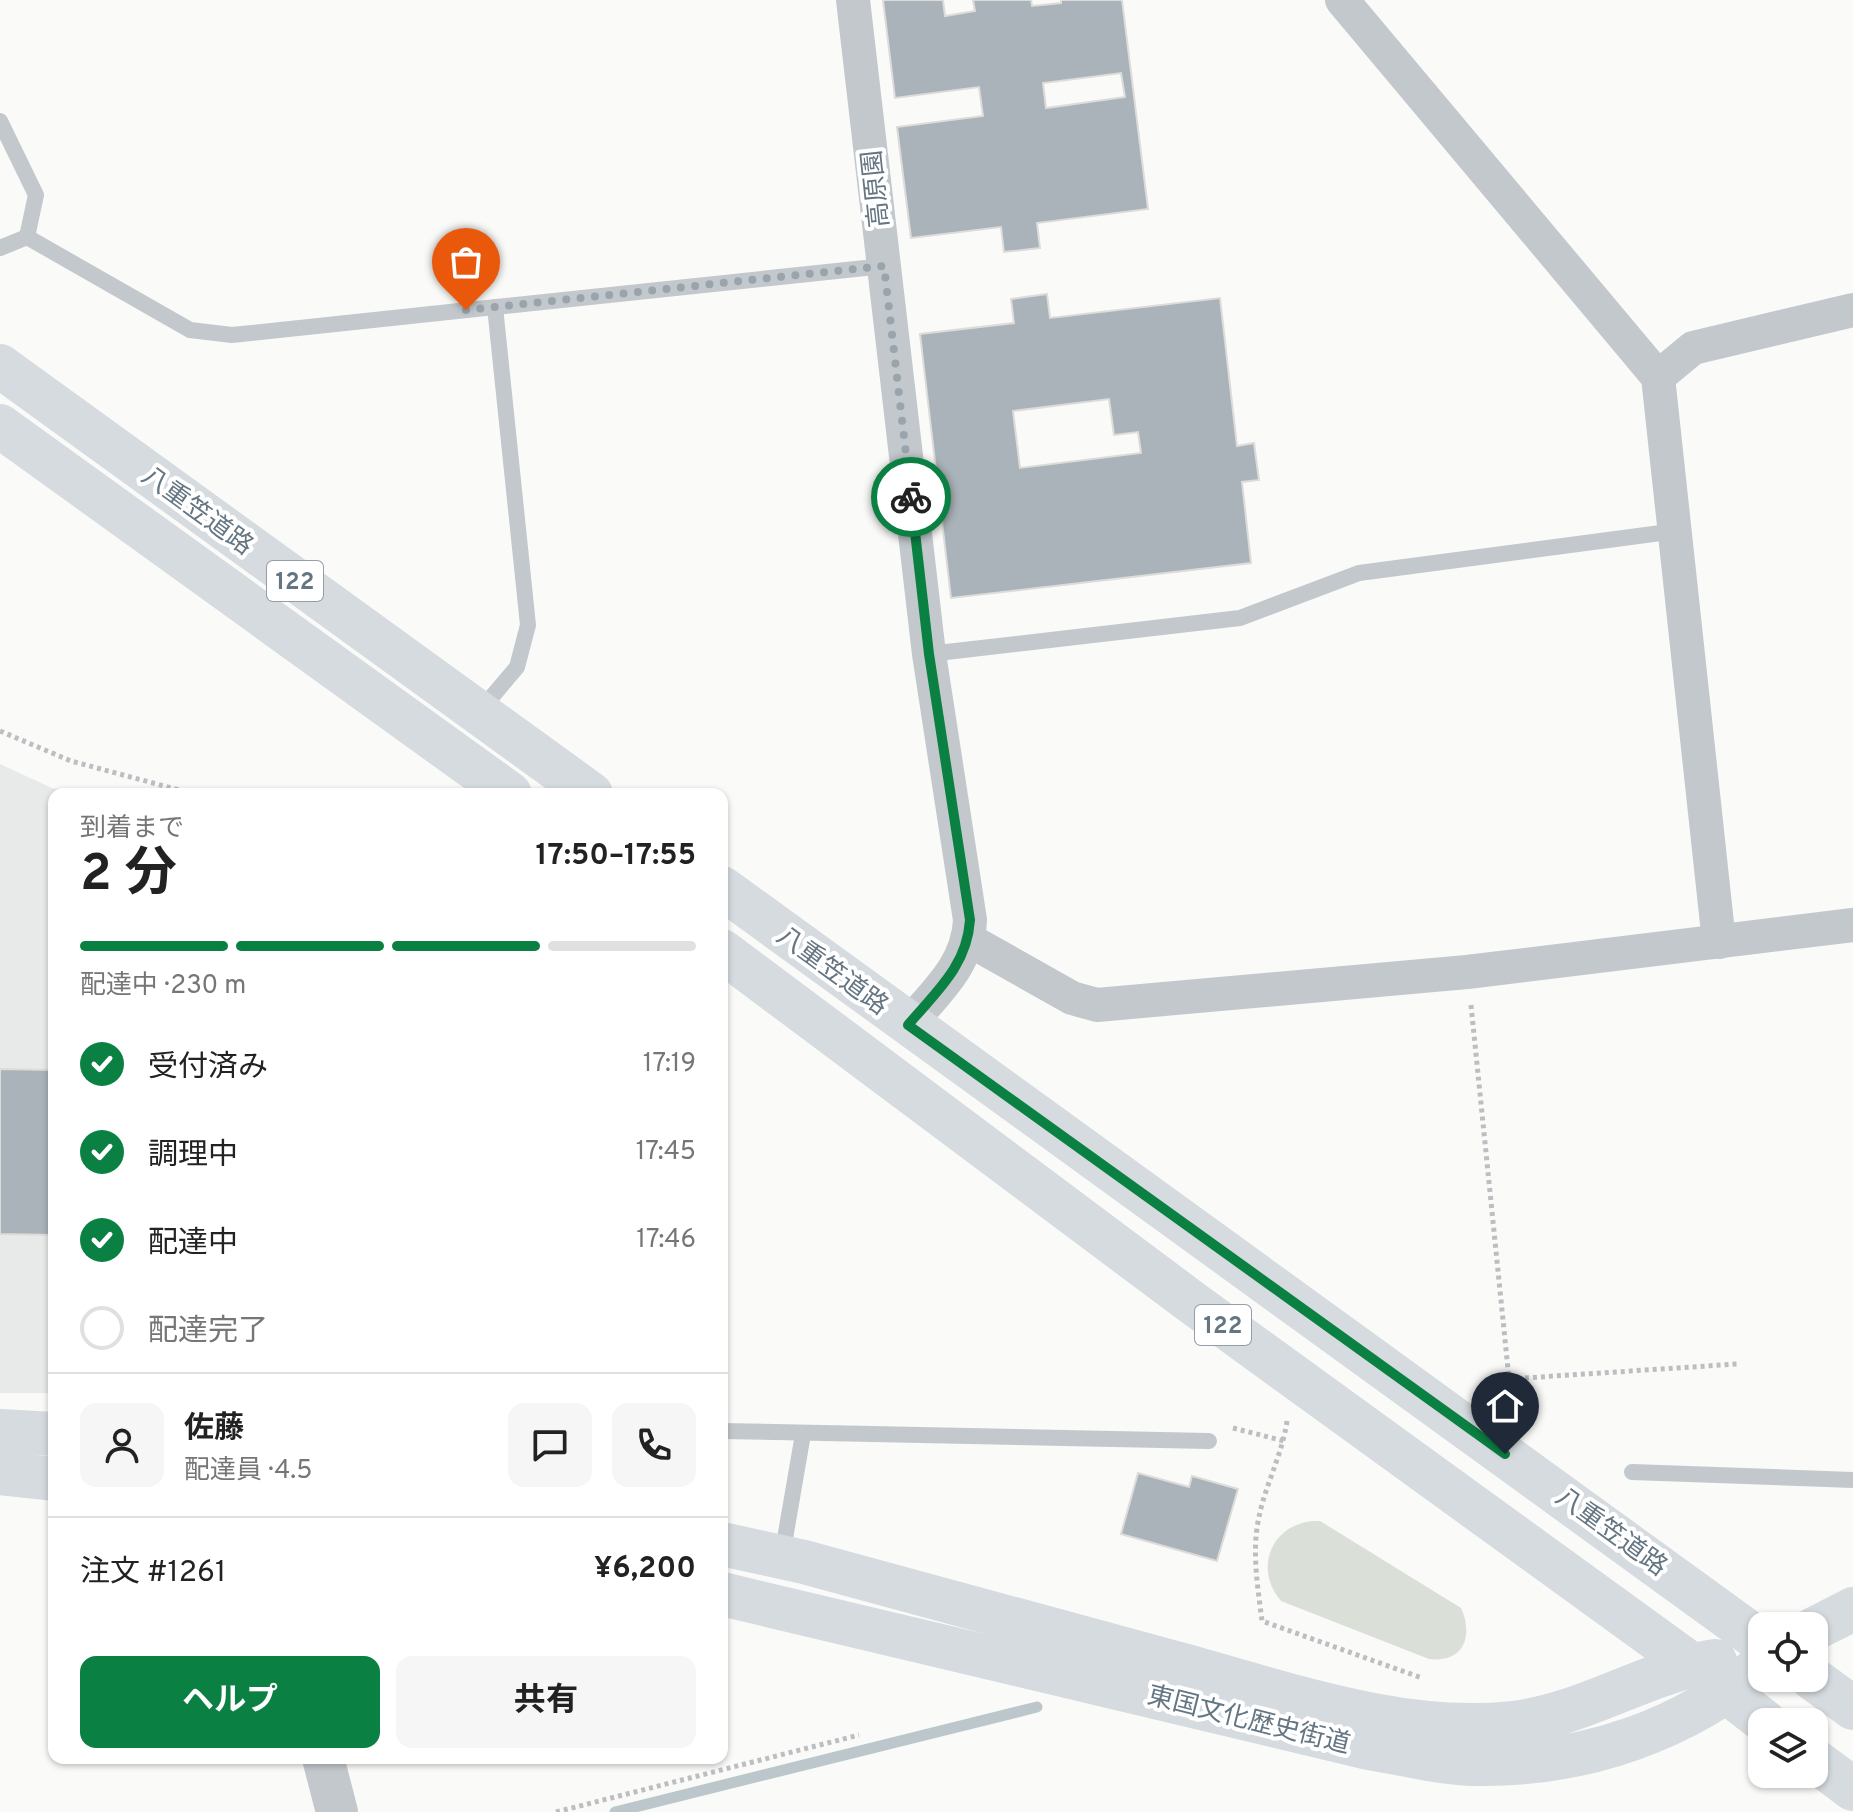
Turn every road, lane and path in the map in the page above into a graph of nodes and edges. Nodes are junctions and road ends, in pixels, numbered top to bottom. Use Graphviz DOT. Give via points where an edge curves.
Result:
graph roads {
  1 [pos="853,0"];
  2 [pos="1342,0"];
  3 [pos="0,121"];
  4 [pos="27,237"];
  5 [pos="0,248"];
  6 [pos="884,266"];
  7 [pos="495,307"];
  8 [pos="1853,310"];
  9 [pos="0,366"];
  10 [pos="1658,377"];
  11 [pos="2,433"];
  12 [pos="1676,531"];
  13 [pos="929,654"];
  14 [pos="478,713"];
  15 [pos="0,731"];
  16 [pos="172,788"];
  17 [pos="502,788"];
  18 [pos="583,788"];
  19 [pos="728,892"];
  20 [pos="1853,925"];
  21 [pos="969,940"];
  22 [pos="1719,942"];
  23 [pos="728,955"];
  24 [pos="1467,972"];
  25 [pos="908,1025"];
  26 [pos="1737,1364"];
  27 [pos="1509,1379"];
  28 [pos="1500,1406"];
  29 [pos="1287,1416"];
  30 [pos="1224,1425"];
  31 [pos="0,1431"];
  32 [pos="728,1431"];
  33 [pos="48,1434"];
  34 [pos="803,1434"];
  35 [pos="1209,1441"];
  36 [pos="1284,1441"];
  37 [pos="1632,1472"];
  38 [pos="0,1473"];
  39 [pos="48,1478"];
  40 [pos="1853,1480"];
  41 [pos="728,1545"];
  42 [pos="782,1557"];
  43 [pos="728,1595"];
  44 [pos="1853,1609"];
  45 [pos="1828,1622"];
  46 [pos="1748,1632"];
  47 [pos="1748,1656"];
  48 [pos="1692,1665"];
  49 [pos="1748,1676"];
  50 [pos="1424,1679"];
  51 [pos="1828,1690"];
  52 [pos="1728,1693"];
  53 [pos="1853,1708"];
  54 [pos="1748,1709"];
  55 [pos="859,1735"];
  56 [pos="325,1764"];
  57 [pos="1828,1770"];
  58 [pos="1853,1789"];
  59 [pos="337,1812"];
  60 [pos="556,1812"];
  1 -- 6 [label="street, 高原園"];
  2 -- 10 [label="street"];
  3 -- 4 [label="lane" via="36,195"];
  4 -- 5 [label="lane"];
  4 -- 7 [label="lane" via="190,330 232,335"];
  6 -- 7 [label="lane"];
  6 -- 13 [label="street, 高原園"];
  7 -- 14 [label="lane" via="528,625 517,667"];
  8 -- 10 [label="street" via="1693,348"];
  9 -- 14 [label="main road, 八重笠道路 / 122"];
  10 -- 12 [label="street"];
  11 -- 17 [label="main road, 八重笠道路 / 122"];
  12 -- 13 [label="lane" via="1359,573 1240,618"];
  12 -- 22 [label="street"];
  13 -- 21 [label="street, 高原園"];
  14 -- 18 [label="main road, 八重笠道路 / 122"];
  15 -- 16 [label="path" via="71,761"];
  19 -- 25 [label="main road, 八重笠道路 / 122"];
  20 -- 22 [label="street"];
  21 -- 24 [label="street" via="1072,998 1097,1005"];
  21 -- 25 [label="street, 高原園" via="956,971"];
  22 -- 24 [label="street"];
  23 -- 48 [label="main road, 八重笠道路 / 122" via="1190,1301"];
  24 -- 27 [label="path"];
  25 -- 46 [label="main road, 八重笠道路 / 122"];
  26 -- 27 [label="path"];
  27 -- 28 [label="path"];
  29 -- 36 [label="path"];
  30 -- 36 [label="path"];
  31 -- 33 [label="main road"];
  32 -- 34 [label="lane"];
  34 -- 35 [label="lane"];
  34 -- 42 [label="lane"];
  36 -- 50 [label="path" via="1258,1522 1256,1574 1262,1621"];
  37 -- 40 [label="lane"];
  38 -- 39 [label="main road"];
  41 -- 42 [label="main road, 東国文化歴史街道"];
  42 -- 48 [label="main road, 東国文化歴史街道" via="1305,1699 1439,1723 1512,1723 1552,1716"];
  43 -- 52 [label="main road, 東国文化歴史街道" via="1369,1748 1461,1763 1527,1761 1609,1747 1666,1726"];
  44 -- 45 [label="main road"];
  47 -- 48 [label="main road, 東国文化歴史街道"];
  48 -- 52 [label="main road, 八重笠道路 / 122"];
  49 -- 52 [label="main road, 東国文化歴史街道"];
  51 -- 53 [label="main road"];
  52 -- 54 [label="main road, 122"];
  55 -- 60 [label="path"];
  56 -- 59 [label="street"];
  57 -- 58 [label="main road"];
}
